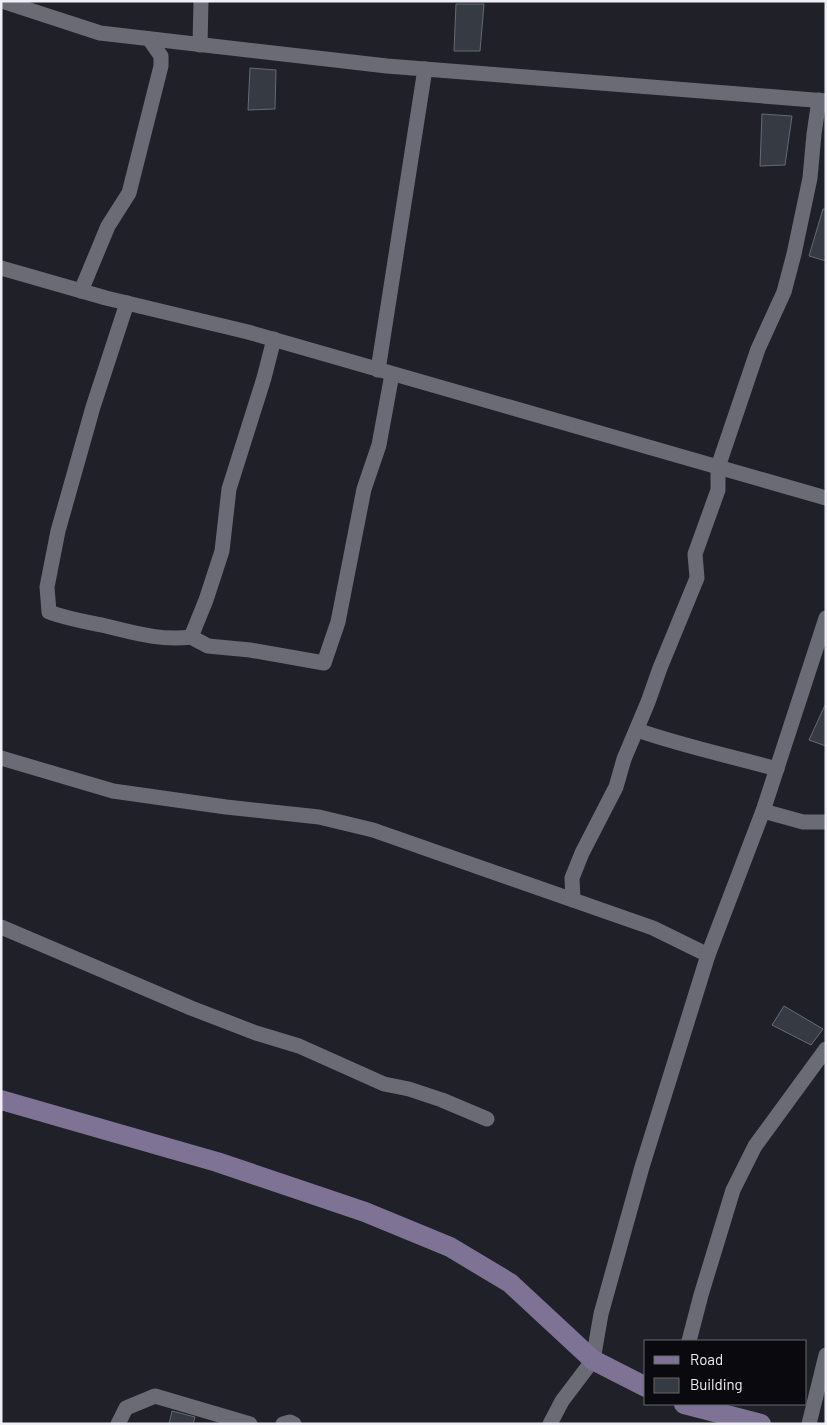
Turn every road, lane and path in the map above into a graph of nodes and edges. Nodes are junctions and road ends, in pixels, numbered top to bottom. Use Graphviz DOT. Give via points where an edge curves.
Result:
graph roads {
  1 [pos="2,1"];
  2 [pos="201,1"];
  3 [pos="149,39"];
  4 [pos="200,45"];
  5 [pos="425,69"];
  6 [pos="823,100"];
  7 [pos="1,268"];
  8 [pos="81,291"];
  9 [pos="127,303"];
  10 [pos="274,339"];
  11 [pos="385,372"];
  12 [pos="718,467"];
  13 [pos="826,498"];
  14 [pos="826,618"];
  15 [pos="191,637"];
  16 [pos="637,730"];
  17 [pos="1,758"];
  18 [pos="777,769"];
  19 [pos="764,811"];
  20 [pos="826,822"];
  21 [pos="573,900"];
  22 [pos="1,928"];
  23 [pos="708,956"];
  24 [pos="826,1049"];
  25 [pos="1,1100"];
  26 [pos="487,1119"];
  27 [pos="689,1340"];
  28 [pos="826,1355"];
  29 [pos="592,1360"];
  30 [pos="644,1386"];
  31 [pos="688,1405"];
  32 [pos="118,1424"];
  33 [pos="250,1424"];
  34 [pos="283,1424"];
  35 [pos="294,1424"];
  36 [pos="550,1424"];
  37 [pos="761,1424"];
  38 [pos="809,1424"];
  1 -- 3 [label="street" via="100,33"];
  2 -- 4 [label="street"];
  3 -- 4 [label="street"];
  3 -- 8 [label="street" via="161,56 161,66 129,193 108,226"];
  4 -- 5 [label="street"];
  5 -- 6 [label="street"];
  5 -- 11 [label="street"];
  6 -- 12 [label="street" via="814,134 810,178 784,292 758,349"];
  7 -- 8 [label="street"];
  8 -- 9 [label="street"];
  9 -- 10 [label="street"];
  9 -- 15 [label="street" via="58,531 47,587 49,612 148,637"];
  10 -- 11 [label="street"];
  10 -- 15 [label="street" via="229,489 222,551"];
  11 -- 12 [label="street"];
  11 -- 15 [label="street" via="379,445 364,489 338,622 324,663 208,646"];
  12 -- 13 [label="street"];
  12 -- 16 [label="street" via="718,490 696,554 697,578"];
  14 -- 18 [label="street"];
  16 -- 18 [label="street" via="685,746"];
  16 -- 21 [label="street" via="616,787 572,878"];
  17 -- 21 [label="street" via="113,791 319,817 373,830"];
  18 -- 19 [label="street"];
  19 -- 20 [label="street" via="803,822"];
  19 -- 23 [label="street"];
  21 -- 23 [label="street" via="653,928"];
  22 -- 26 [label="street" via="191,1008 299,1046 384,1084 417,1092"];
  23 -- 29 [label="street" via="642,1166 601,1314"];
  24 -- 27 [label="street" via="755,1146 734,1190"];
  25 -- 29 [label="street" via="216,1162 365,1212 450,1247 510,1283"];
  28 -- 38 [label="street"];
  29 -- 30 [label="street"];
  29 -- 36 [label="street" via="562,1400"];
  31 -- 37 [label="street"];
  32 -- 33 [label="street" via="126,1408 155,1396"];
  34 -- 35 [label="street"];
}
